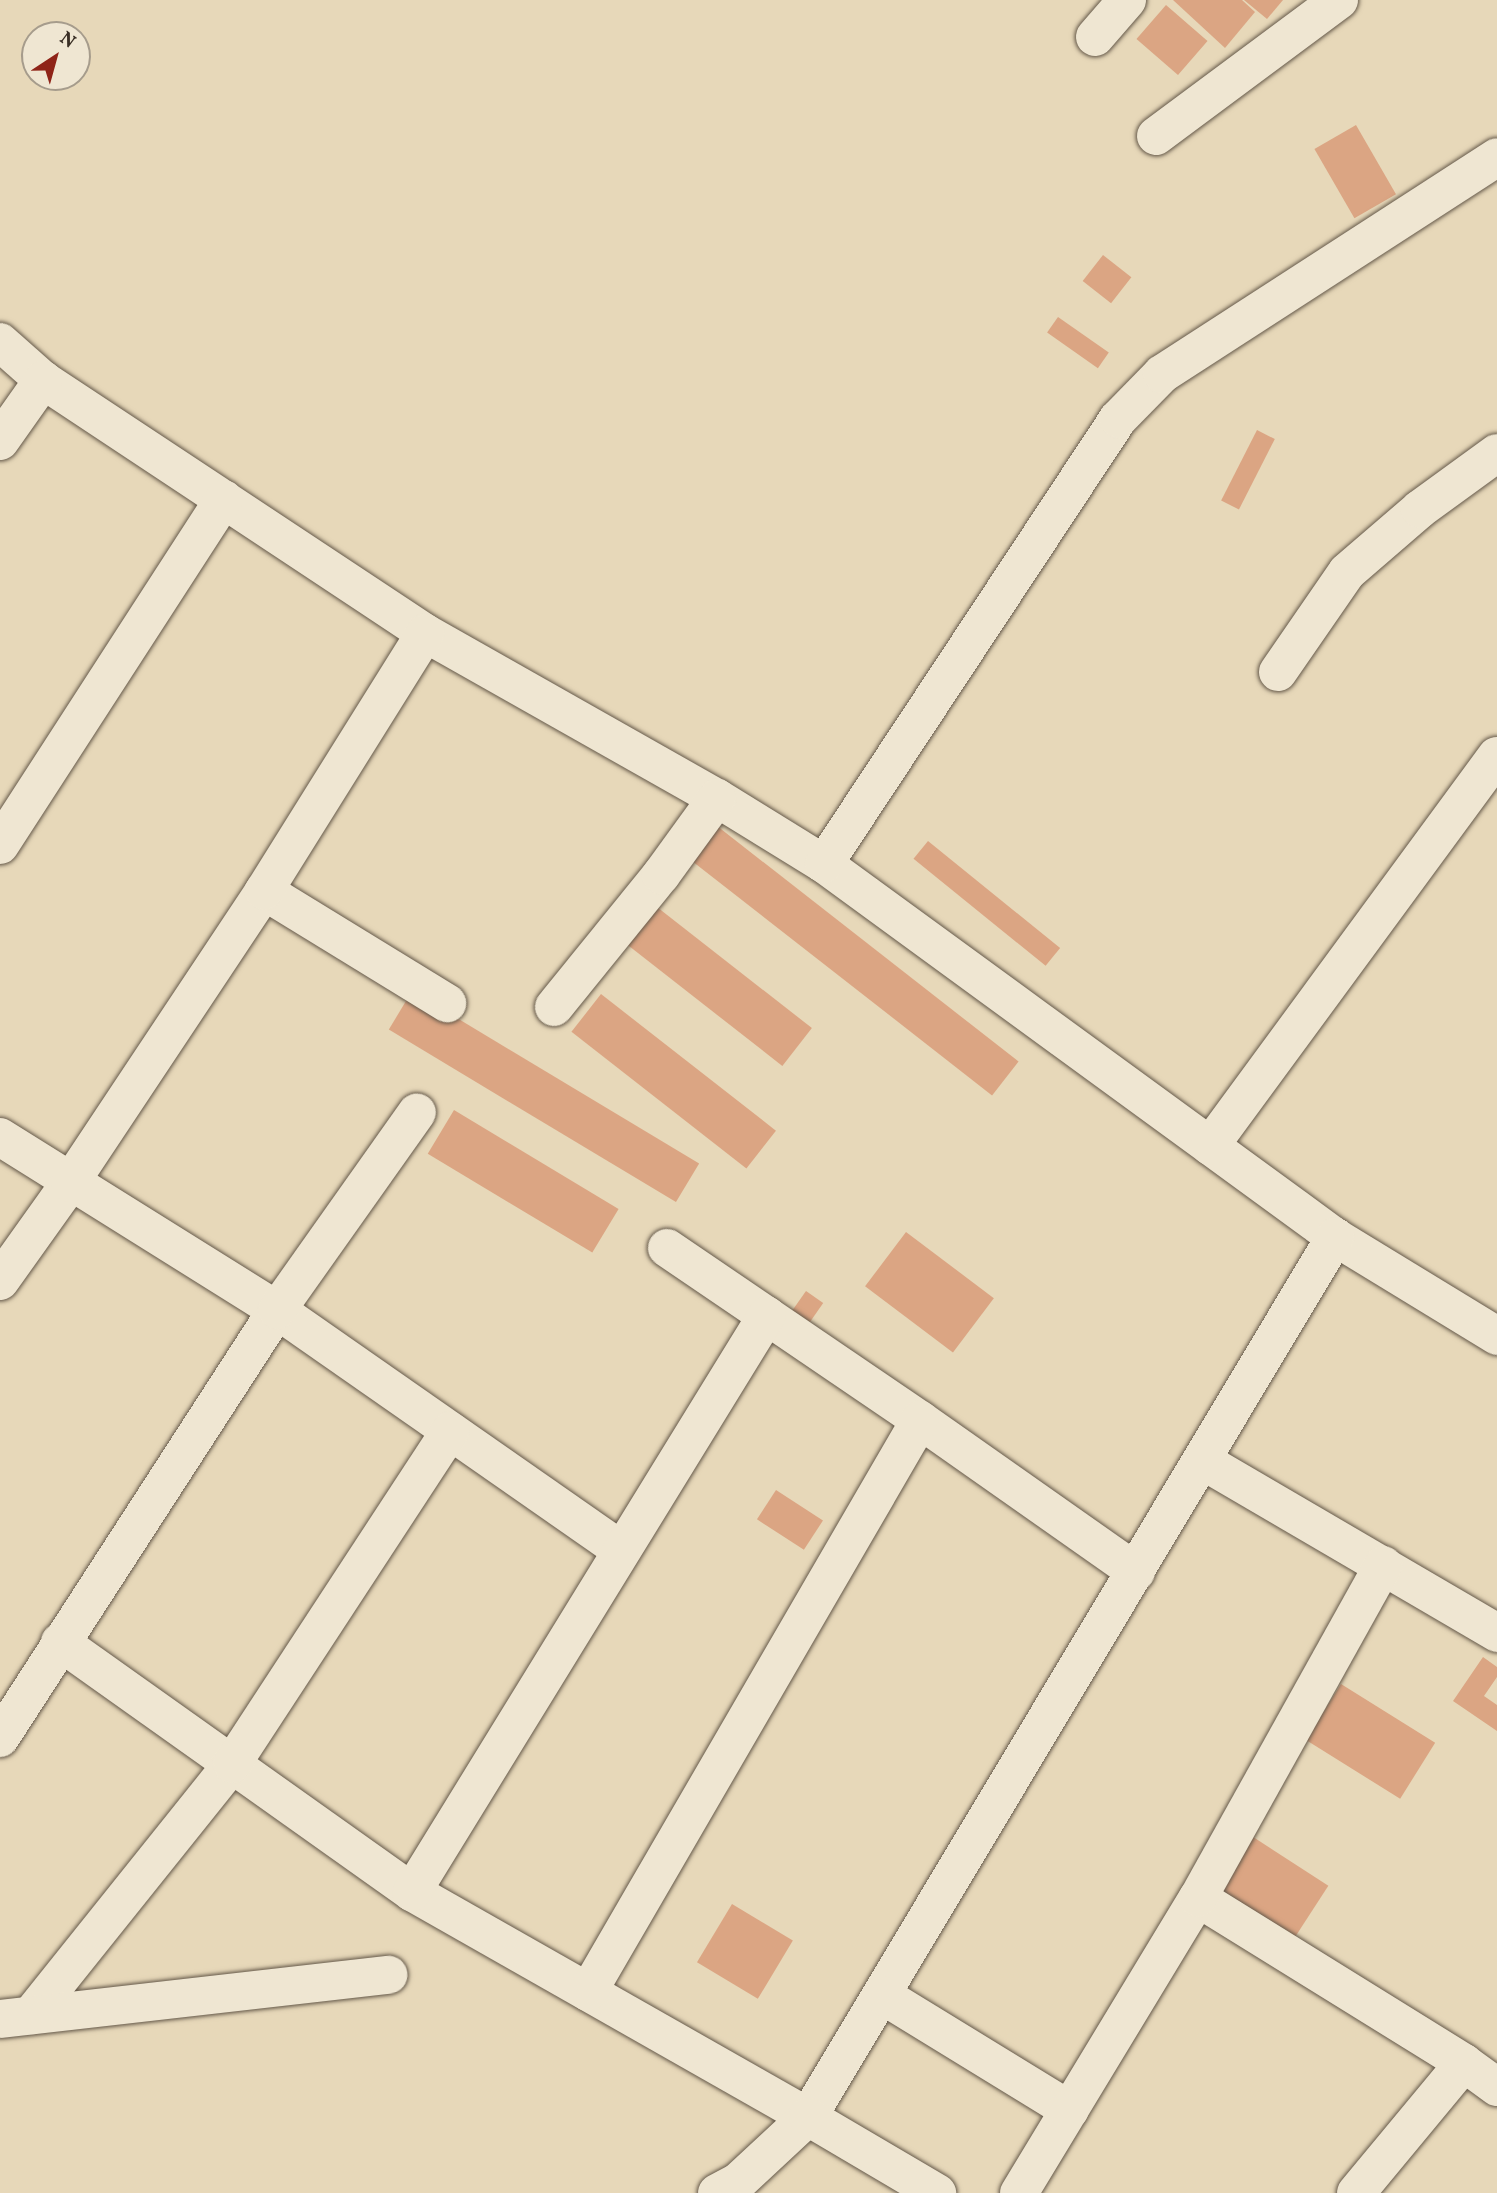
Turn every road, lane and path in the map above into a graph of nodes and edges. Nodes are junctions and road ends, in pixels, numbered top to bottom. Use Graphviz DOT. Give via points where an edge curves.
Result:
graph roads {
  1 [pos="1127,0"];
  2 [pos="1339,0"];
  3 [pos="1094,37"];
  4 [pos="1156,136"];
  5 [pos="1497,157"];
  6 [pos="0,342"];
  7 [pos="43,380"];
  8 [pos="0,441"];
  9 [pos="1497,453"];
  10 [pos="223,499"];
  11 [pos="425,633"];
  12 [pos="1278,672"];
  13 [pos="1497,756"];
  14 [pos="717,797"];
  15 [pos="0,845"];
  16 [pos="824,864"];
  17 [pos="264,891"];
  18 [pos="447,1003"];
  19 [pos="554,1007"];
  20 [pos="417,1112"];
  21 [pos="0,1137"];
  22 [pos="1210,1146"];
  23 [pos="71,1183"];
  24 [pos="1335,1237"];
  25 [pos="667,1248"];
  26 [pos="0,1281"];
  27 [pos="277,1310"];
  28 [pos="767,1315"];
  29 [pos="1497,1336"];
  30 [pos="920,1420"];
  31 [pos="450,1431"];
  32 [pos="1203,1461"];
  33 [pos="621,1550"];
  34 [pos="1383,1564"];
  35 [pos="1136,1572"];
  36 [pos="1497,1633"];
  37 [pos="60,1642"];
  38 [pos="0,1738"];
  39 [pos="232,1764"];
  40 [pos="412,1892"];
  41 [pos="1198,1898"];
  42 [pos="388,1975"];
  43 [pos="588,1992"];
  44 [pos="882,1995"];
  45 [pos="15,2017"];
  46 [pos="1464,2063"];
  47 [pos="1497,2087"];
  48 [pos="1070,2110"];
  49 [pos="808,2117"];
  50 [pos="717,2193"];
  51 [pos="937,2193"];
  52 [pos="1019,2193"];
  53 [pos="1356,2193"];
  1 -- 3 [label="street"];
  2 -- 4 [label="street"];
  5 -- 16 [label="street" via="1162,374 1127,410"];
  6 -- 7 [label="street"];
  7 -- 8 [label="street"];
  7 -- 10 [label="street"];
  9 -- 12 [label="street" via="1420,509 1347,572"];
  10 -- 11 [label="street"];
  10 -- 15 [label="street"];
  11 -- 14 [label="street"];
  11 -- 17 [label="street"];
  13 -- 22 [label="street"];
  14 -- 16 [label="street"];
  14 -- 19 [label="street" via="661,875"];
  16 -- 22 [label="street"];
  17 -- 18 [label="street"];
  17 -- 23 [label="street"];
  20 -- 27 [label="street"];
  21 -- 23 [label="street"];
  22 -- 24 [label="street"];
  23 -- 26 [label="street"];
  23 -- 27 [label="street"];
  24 -- 29 [label="street"];
  24 -- 32 [label="street"];
  25 -- 28 [label="street"];
  27 -- 31 [label="street"];
  27 -- 37 [label="street"];
  28 -- 30 [label="street"];
  28 -- 33 [label="street"];
  30 -- 35 [label="street"];
  30 -- 43 [label="street"];
  31 -- 33 [label="street"];
  31 -- 39 [label="street"];
  32 -- 34 [label="street"];
  32 -- 35 [label="street"];
  33 -- 40 [label="street"];
  34 -- 36 [label="street"];
  34 -- 41 [label="street"];
  35 -- 44 [label="street"];
  37 -- 38 [label="street"];
  37 -- 39 [label="street"];
  39 -- 40 [label="street"];
  39 -- 45 [label="street"];
  40 -- 43 [label="street"];
  41 -- 46 [label="street"];
  41 -- 48 [label="street"];
  42 -- 45 [label="street"];
  43 -- 49 [label="street"];
  44 -- 48 [label="street"];
  44 -- 49 [label="street"];
  46 -- 47 [label="street"];
  46 -- 53 [label="street"];
  48 -- 52 [label="street"];
  49 -- 50 [label="street" via="738,2182"];
  49 -- 51 [label="street"];
}
